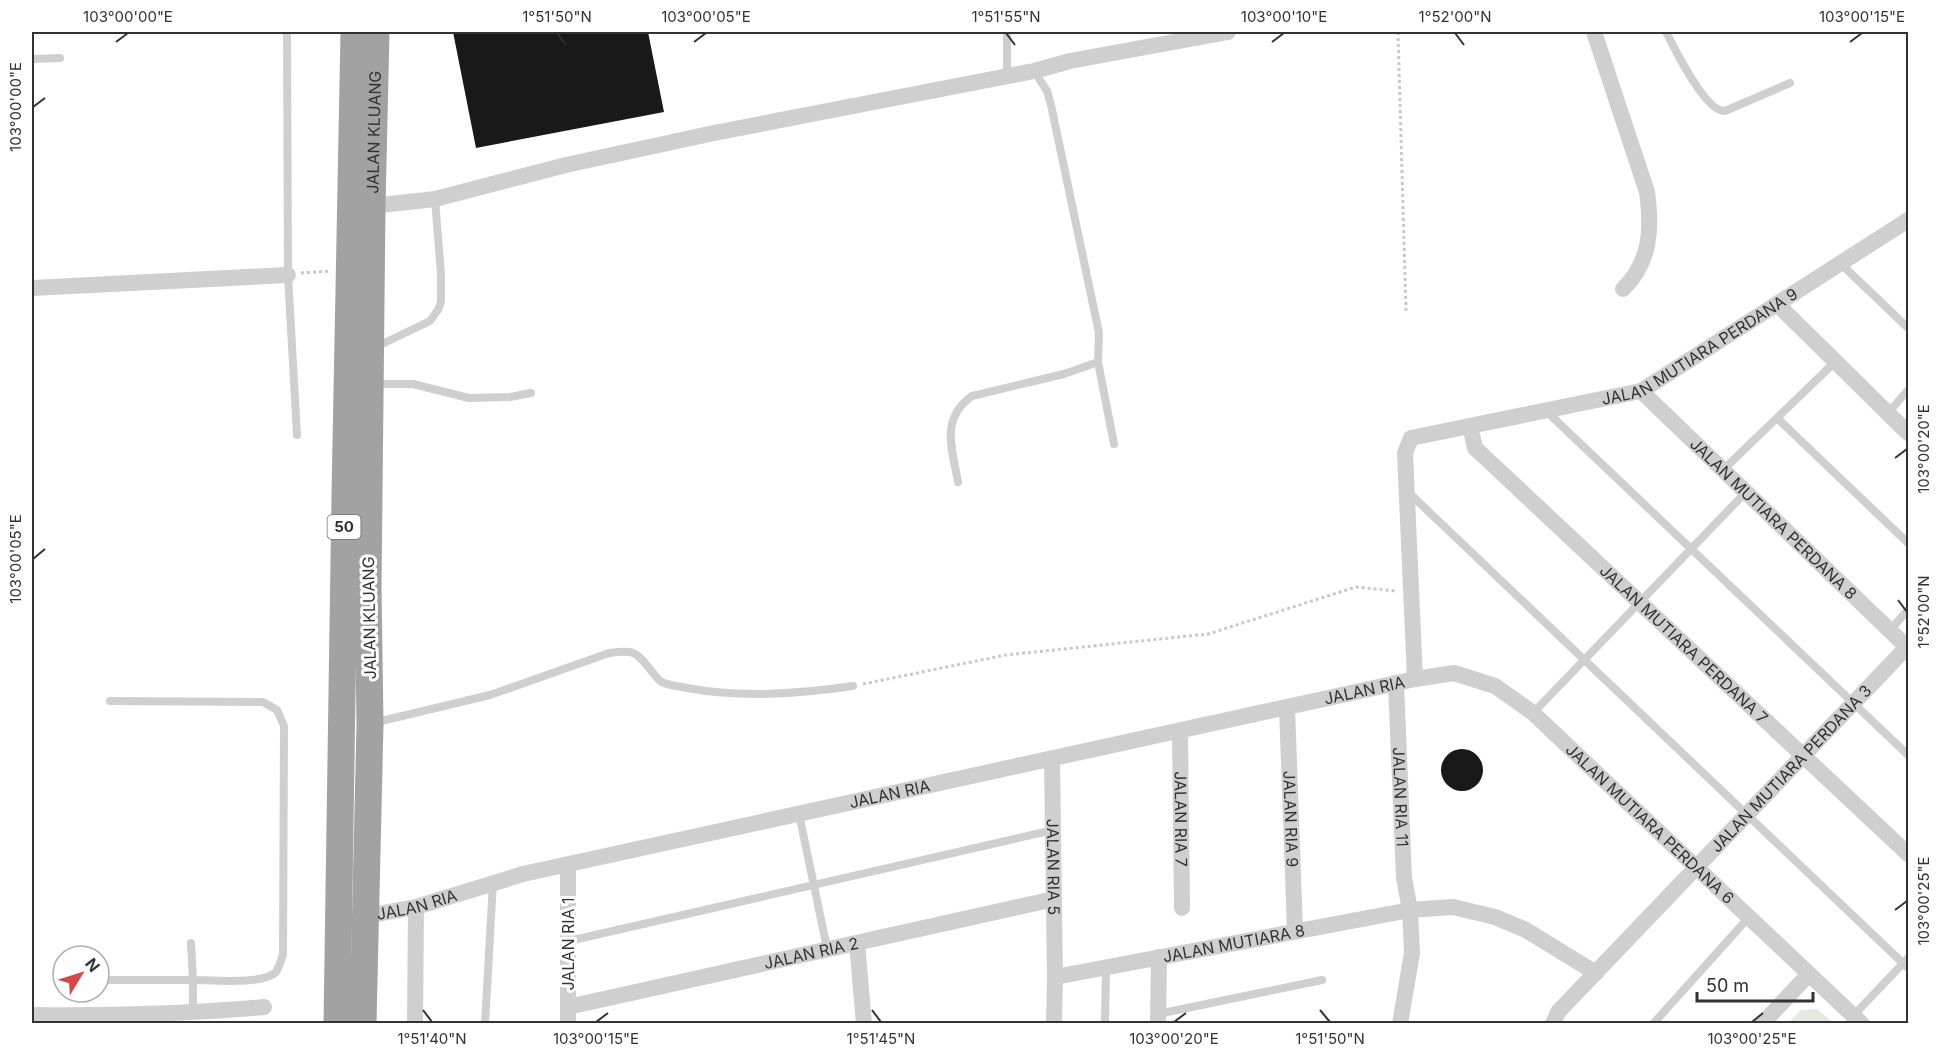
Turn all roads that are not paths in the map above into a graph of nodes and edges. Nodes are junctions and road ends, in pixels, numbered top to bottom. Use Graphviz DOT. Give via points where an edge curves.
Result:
graph roads {
  1 [pos="288,32"];
  2 [pos="354,32"];
  3 [pos="376,32"];
  4 [pos="1007,32"];
  5 [pos="1228,32"];
  6 [pos="1594,32"];
  7 [pos="1666,32"];
  8 [pos="60,58"];
  9 [pos="32,59"];
  10 [pos="1034,71"];
  11 [pos="1007,77"];
  12 [pos="1790,82"];
  13 [pos="435,199"];
  14 [pos="372,206"];
  15 [pos="1908,220"];
  16 [pos="1840,262"];
  17 [pos="288,275"];
  18 [pos="32,288"];
  19 [pos="1623,289"];
  20 [pos="1777,304"];
  21 [pos="1908,328"];
  22 [pos="371,349"];
  23 [pos="1836,361"];
  24 [pos="1098,362"];
  25 [pos="370,384"];
  26 [pos="1908,390"];
  27 [pos="1641,391"];
  28 [pos="531,393"];
  29 [pos="1545,410"];
  30 [pos="1888,412"];
  31 [pos="1777,418"];
  32 [pos="1470,426"];
  33 [pos="1908,433"];
  34 [pos="297,435"];
  35 [pos="1114,444"];
  36 [pos="1724,470"];
  37 [pos="958,482"];
  38 [pos="1406,490"];
  39 [pos="1746,492"];
  40 [pos="1908,543"];
  41 [pos="1691,549"];
  42 [pos="1639,603"];
  43 [pos="1908,610"];
  44 [pos="1890,630"];
  45 [pos="1908,647"];
  46 [pos="1584,659"];
  47 [pos="1415,679"];
  48 [pos="1396,683"];
  49 [pos="854,686"];
  50 [pos="110,700"];
  51 [pos="1853,703"];
  52 [pos="1287,707"];
  53 [pos="1533,713"];
  54 [pos="370,724"];
  55 [pos="1180,730"];
  56 [pos="1803,755"];
  57 [pos="1908,755"];
  58 [pos="1052,759"];
  59 [pos="799,814"];
  60 [pos="1747,814"];
  61 [pos="1053,830"];
  62 [pos="1908,854"];
  63 [pos="568,865"];
  64 [pos="1696,868"];
  65 [pos="493,882"];
  66 [pos="814,885"];
  67 [pos="1054,899"];
  68 [pos="416,907"];
  69 [pos="1182,908"];
  70 [pos="1410,910"];
  71 [pos="366,916"];
  72 [pos="1749,917"];
  73 [pos="1295,931"];
  74 [pos="568,941"];
  75 [pos="857,942"];
  76 [pos="191,943"];
  77 [pos="827,948"];
  78 [pos="1159,957"];
  79 [pos="1907,963"];
  80 [pos="1106,967"];
  81 [pos="1596,974"];
  82 [pos="1809,974"];
  83 [pos="1055,976"];
  84 [pos="111,980"];
  85 [pos="193,980"];
  86 [pos="1322,980"];
  87 [pos="264,1008"];
  88 [pos="194,1013"];
  89 [pos="32,1015"];
  90 [pos="568,1015"];
  91 [pos="1158,1018"];
  92 [pos="1858,1020"];
  93 [pos="338,1023"];
  94 [pos="363,1023"];
  95 [pos="415,1023"];
  96 [pos="485,1023"];
  97 [pos="864,1023"];
  98 [pos="1053,1023"];
  99 [pos="1105,1023"];
  100 [pos="1395,1023"];
  101 [pos="1553,1023"];
  102 [pos="1653,1023"];
  103 [pos="1762,1023"];
  1 -- 17 [label="lane"];
  2 -- 93 [label="highway, JALAN KLUANG / 50"];
  3 -- 14 [label="highway, JALAN KLUANG / 50"];
  4 -- 11 [label="lane"];
  5 -- 10 [label="street"];
  6 -- 19 [label="street" via="1647,192 1650,216 1644,257 1636,277"];
  7 -- 12 [label="lane" via="1695,83 1720,111"];
  8 -- 9 [label="lane"];
  10 -- 11 [label="street"];
  10 -- 24 [label="lane" via="1050,105 1099,333"];
  11 -- 13 [label="street" via="714,133"];
  13 -- 14 [label="street"];
  13 -- 22 [label="lane" via="441,274 438,310 430,321"];
  14 -- 22 [label="highway, JALAN KLUANG / 50"];
  15 -- 16 [label="street, JALAN MUTIARA PERDANA 9"];
  16 -- 20 [label="street, JALAN MUTIARA PERDANA 9"];
  16 -- 21 [label="lane"];
  17 -- 18 [label="street"];
  17 -- 34 [label="lane"];
  20 -- 23 [label="street"];
  20 -- 27 [label="street, JALAN MUTIARA PERDANA 9"];
  22 -- 25 [label="highway, JALAN KLUANG / 50"];
  23 -- 30 [label="street"];
  23 -- 31 [label="lane"];
  24 -- 35 [label="lane"];
  24 -- 37 [label="lane" via="972,396 962,404 950,430"];
  25 -- 28 [label="lane" via="412,384 469,398"];
  25 -- 54 [label="highway, JALAN KLUANG / 50"];
  26 -- 30 [label="lane"];
  27 -- 29 [label="street, JALAN MUTIARA PERDANA 9"];
  27 -- 36 [label="street, JALAN MUTIARA PERDANA 8"];
  29 -- 32 [label="street, JALAN MUTIARA PERDANA 9"];
  29 -- 41 [label="lane"];
  30 -- 33 [label="street"];
  31 -- 36 [label="lane"];
  31 -- 40 [label="lane"];
  32 -- 38 [label="street, JALAN MUTIARA PERDANA 9" via="1411,438 1405,453"];
  32 -- 42 [label="street, JALAN MUTIARA PERDANA 7" via="1475,448"];
  36 -- 39 [label="street, JALAN MUTIARA PERDANA 8"];
  38 -- 46 [label="lane"];
  38 -- 47 [label="street"];
  39 -- 41 [label="lane"];
  39 -- 44 [label="street, JALAN MUTIARA PERDANA 8"];
  41 -- 42 [label="lane"];
  41 -- 51 [label="lane"];
  42 -- 46 [label="lane"];
  42 -- 56 [label="street, JALAN MUTIARA PERDANA 7"];
  43 -- 44 [label="lane"];
  44 -- 45 [label="street, JALAN MUTIARA PERDANA 8"];
  45 -- 51 [label="street, JALAN MUTIARA PERDANA 3"];
  46 -- 53 [label="lane"];
  46 -- 60 [label="lane"];
  47 -- 48 [label="street, JALAN RIA"];
  47 -- 53 [label="street, JALAN MUTIARA PERDANA 6" via="1454,674 1495,686"];
  48 -- 52 [label="street, JALAN RIA"];
  48 -- 70 [label="street, JALAN RIA 11" via="1404,878"];
  49 -- 54 [label="lane" via="767,694 697,690 664,683 637,654 623,651 490,695"];
  50 -- 85 [label="lane" via="263,702 277,710 284,726 283,954 270,977"];
  51 -- 56 [label="street, JALAN MUTIARA PERDANA 3"];
  51 -- 57 [label="lane"];
  52 -- 55 [label="street, JALAN RIA"];
  52 -- 73 [label="street, JALAN RIA 9"];
  53 -- 64 [label="street, JALAN MUTIARA PERDANA 6"];
  54 -- 71 [label="highway, JALAN KLUANG / 50"];
  55 -- 58 [label="street, JALAN RIA"];
  55 -- 69 [label="street, JALAN RIA 7"];
  56 -- 60 [label="street, JALAN MUTIARA PERDANA 3"];
  56 -- 62 [label="street, JALAN MUTIARA PERDANA 7"];
  58 -- 59 [label="street, JALAN RIA"];
  58 -- 61 [label="street, JALAN RIA 5"];
  59 -- 63 [label="street, JALAN RIA"];
  59 -- 66 [label="lane"];
  60 -- 64 [label="street, JALAN MUTIARA PERDANA 3"];
  60 -- 79 [label="lane"];
  61 -- 66 [label="lane"];
  61 -- 67 [label="street, JALAN RIA 5"];
  63 -- 65 [label="street, JALAN RIA"];
  63 -- 74 [label="street, JALAN RIA 1"];
  64 -- 72 [label="street, JALAN MUTIARA PERDANA 6"];
  64 -- 81 [label="street, JALAN MUTIARA PERDANA 3"];
  65 -- 68 [label="street, JALAN RIA"];
  65 -- 96 [label="lane"];
  66 -- 74 [label="lane"];
  66 -- 77 [label="lane"];
  67 -- 75 [label="street, JALAN RIA 2"];
  67 -- 83 [label="street, JALAN RIA 5"];
  68 -- 71 [label="street, JALAN RIA"];
  68 -- 95 [label="street"];
  70 -- 73 [label="street, JALAN MUTIARA 8"];
  70 -- 81 [label="street, JALAN MUTIARA 8" via="1454,907 1496,917 1526,930"];
  70 -- 100 [label="street, JALAN RIA 11" via="1412,953"];
  71 -- 94 [label="highway, JALAN KLUANG / 50"];
  72 -- 82 [label="street, JALAN MUTIARA PERDANA 6"];
  72 -- 102 [label="lane"];
  73 -- 78 [label="street, JALAN MUTIARA 8"];
  74 -- 90 [label="street, JALAN RIA 1"];
  75 -- 77 [label="street, JALAN RIA 2"];
  75 -- 97 [label="street"];
  76 -- 85 [label="lane"];
  77 -- 90 [label="street, JALAN RIA 2"];
  78 -- 80 [label="street, JALAN MUTIARA 8"];
  78 -- 91 [label="street"];
  79 -- 92 [label="lane"];
  80 -- 83 [label="street, JALAN MUTIARA 8"];
  80 -- 99 [label="lane"];
  81 -- 101 [label="street, JALAN MUTIARA PERDANA 3" via="1558,1012"];
  82 -- 92 [label="street, JALAN MUTIARA PERDANA 6"];
  82 -- 103 [label="street"];
  83 -- 98 [label="street, JALAN RIA 5"];
  84 -- 85 [label="lane"];
  85 -- 88 [label="lane"];
  86 -- 91 [label="lane"];
  87 -- 88 [label="street"];
  88 -- 89 [label="street"];
}
